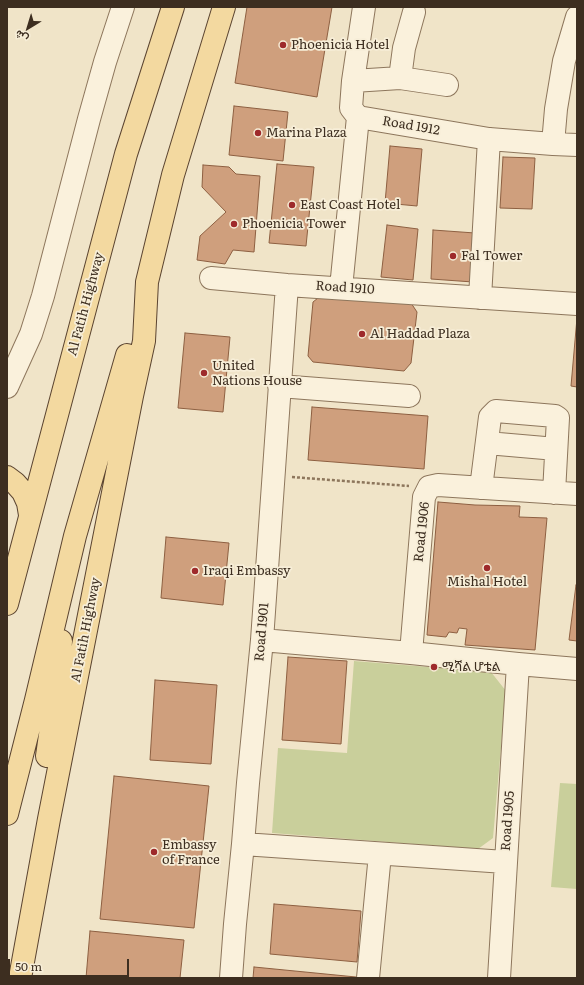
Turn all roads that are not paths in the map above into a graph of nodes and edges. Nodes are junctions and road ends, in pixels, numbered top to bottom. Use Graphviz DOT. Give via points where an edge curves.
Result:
graph roads {
  1 [pos="123,7"];
  2 [pos="173,7"];
  3 [pos="224,7"];
  4 [pos="364,7"];
  5 [pos="414,12"];
  6 [pos="577,17"];
  7 [pos="400,78"];
  8 [pos="353,81"];
  9 [pos="448,85"];
  10 [pos="358,117"];
  11 [pos="489,139"];
  12 [pos="552,144"];
  13 [pos="577,145"];
  14 [pos="211,278"];
  15 [pos="148,282"];
  16 [pos="287,285"];
  17 [pos="340,288"];
  18 [pos="480,298"];
  19 [pos="577,304"];
  20 [pos="11,367"];
  21 [pos="279,386"];
  22 [pos="7,387"];
  23 [pos="409,396"];
  24 [pos="487,443"];
  25 [pos="556,449"];
  26 [pos="7,477"];
  27 [pos="481,488"];
  28 [pos="554,493"];
  29 [pos="577,494"];
  30 [pos="30,514"];
  31 [pos="64,583"];
  32 [pos="7,604"];
  33 [pos="262,640"];
  34 [pos="411,653"];
  35 [pos="518,664"];
  36 [pos="577,669"];
  37 [pos="7,814"];
  38 [pos="49,819"];
  39 [pos="243,844"];
  40 [pos="380,854"];
  41 [pos="505,862"];
  42 [pos="21,969"];
  43 [pos="35,978"];
  44 [pos="231,978"];
  45 [pos="368,978"];
  46 [pos="498,978"];
  1 -- 20 [label="street" via="91,112 43,296 31,334"];
  2 -- 30 [label="main road, Al Fatih Highway" via="126,154"];
  3 -- 15 [label="main road, Al Fatih Highway" via="173,175"];
  4 -- 8 [label="street"];
  5 -- 7 [label="street" via="404,48"];
  6 -- 12 [label="street" via="564,61"];
  7 -- 8 [label="street"];
  7 -- 9 [label="street"];
  8 -- 10 [label="street" via="351,108"];
  10 -- 11 [label="street, Road 1912"];
  10 -- 17 [label="street"];
  11 -- 12 [label="street, Road 1912"];
  11 -- 18 [label="street"];
  12 -- 13 [label="street, Road 1912"];
  14 -- 16 [label="street, Road 1910"];
  15 -- 31 [label="main road, Al Fatih Highway" via="75,536"];
  15 -- 38 [label="main road, Al Fatih Highway" via="144,340"];
  16 -- 17 [label="street, Road 1910"];
  16 -- 21 [label="street, Road 1901"];
  17 -- 18 [label="street, Road 1910"];
  18 -- 19 [label="street, Road 1910"];
  20 -- 22 [label="street"];
  21 -- 23 [label="street"];
  21 -- 33 [label="street, Road 1901"];
  24 -- 25 [label="street"];
  24 -- 25 [label="street" via="490,417 496,411 556,416"];
  24 -- 27 [label="street"];
  25 -- 28 [label="street"];
  26 -- 30 [label="main road" via="23,492"];
  27 -- 28 [label="street, Road 1906"];
  27 -- 34 [label="street, Road 1906" via="438,485 429,487 424,497"];
  28 -- 29 [label="street, Road 1906"];
  30 -- 32 [label="main road, Al Fatih Highway"];
  31 -- 37 [label="main road, Al Fatih Highway"];
  31 -- 42 [label="main road" via="59,672 22,928"];
  33 -- 34 [label="street"];
  33 -- 39 [label="street, Road 1901"];
  34 -- 35 [label="street"];
  35 -- 36 [label="street"];
  35 -- 41 [label="street, Road 1905"];
  38 -- 42 [label="main road, Al Fatih Highway"];
  38 -- 43 [label="main road" via="42,924"];
  39 -- 40 [label="street"];
  39 -- 44 [label="street, Road 1901"];
  40 -- 41 [label="street"];
  40 -- 45 [label="street"];
  41 -- 46 [label="street, Road 1905"];
}
